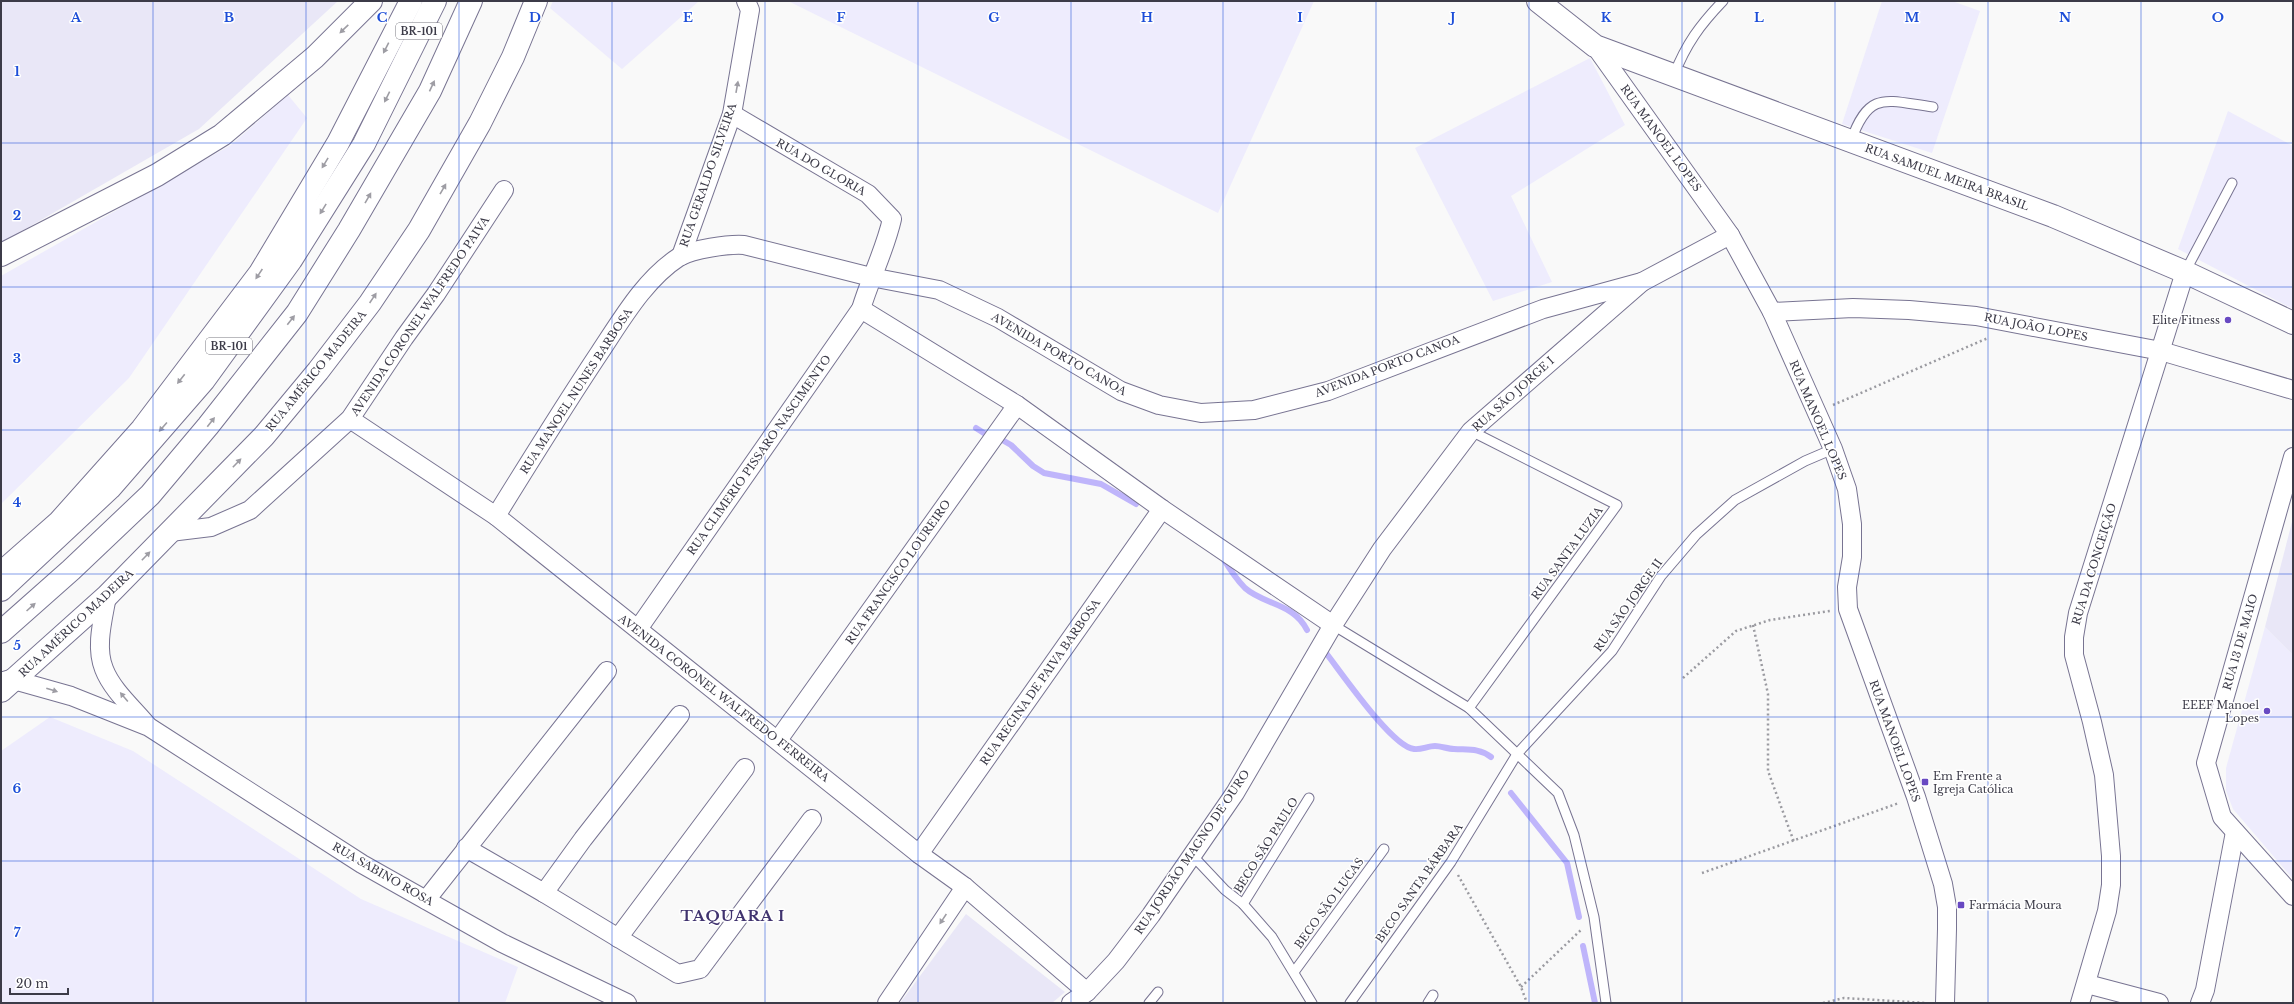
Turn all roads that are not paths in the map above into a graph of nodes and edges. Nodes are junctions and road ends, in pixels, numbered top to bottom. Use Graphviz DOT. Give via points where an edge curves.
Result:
graph roads {
  1 [pos="371,1"];
  2 [pos="411,1"];
  3 [pos="435,1"];
  4 [pos="472,1"];
  5 [pos="536,1"];
  6 [pos="746,1"];
  7 [pos="1538,1"];
  8 [pos="1723,1"];
  9 [pos="1595,46"];
  10 [pos="1674,76"];
  11 [pos="1933,106"];
  12 [pos="732,114"];
  13 [pos="1851,141"];
  14 [pos="2232,183"];
  15 [pos="504,190"];
  16 [pos="1730,235"];
  17 [pos="1,255"];
  18 [pos="681,256"];
  19 [pos="2185,272"];
  20 [pos="871,277"];
  21 [pos="1642,282"];
  22 [pos="861,309"];
  23 [pos="1772,312"];
  24 [pos="2293,323"];
  25 [pos="2161,351"];
  26 [pos="2293,390"];
  27 [pos="1017,405"];
  28 [pos="350,419"];
  29 [pos="1471,431"];
  30 [pos="1833,449"];
  31 [pos="2293,457"];
  32 [pos="1162,509"];
  33 [pos="496,516"];
  34 [pos="170,532"];
  35 [pos="1,573"];
  36 [pos="1,590"];
  37 [pos="107,596"];
  38 [pos="1333,625"];
  39 [pos="638,629"];
  40 [pos="1,632"];
  41 [pos="606,671"];
  42 [pos="5,685"];
  43 [pos="1469,708"];
  44 [pos="680,715"];
  45 [pos="149,727"];
  46 [pos="778,740"];
  47 [pos="1517,754"];
  48 [pos="744,768"];
  49 [pos="1309,798"];
  50 [pos="812,819"];
  51 [pos="2234,832"];
  52 [pos="466,848"];
  53 [pos="1384,849"];
  54 [pos="919,854"];
  55 [pos="1192,855"];
  56 [pos="965,887"];
  57 [pos="544,893"];
  58 [pos="2293,896"];
  59 [pos="426,900"];
  60 [pos="1243,904"];
  61 [pos="618,938"];
  62 [pos="1294,972"];
  63 [pos="2088,984"];
  64 [pos="1087,992"];
  65 [pos="1158,992"];
  66 [pos="1433,995"];
  67 [pos="627,1003"];
  68 [pos="887,1003"];
  69 [pos="1071,1003"];
  70 [pos="1149,1003"];
  71 [pos="1312,1003"];
  72 [pos="1350,1003"];
  73 [pos="1428,1003"];
  74 [pos="1606,1003"];
  75 [pos="1945,1003"];
  76 [pos="2080,1003"];
  77 [pos="2159,1003"];
  78 [pos="2200,1003"];
  1 -- 17 [label="street, one-way" via="314,57 222,135 157,175"];
  2 -- 35 [label="street, one-way" via="338,142 260,273 142,428 59,522"];
  3 -- 36 [label="street, BR-101, one-way" via="364,144 291,260 204,380 110,488"];
  40 -- 4 [label="street, BR-101, one-way" via="150,495 297,313 430,91"];
  34 -- 5 [label="street, RUA AMÉRICO MADEIRA, one-way" via="264,436 370,303 419,230 480,123 513,57"];
  12 -- 6 [label="street, RUA GERALDO SILVEIRA, one-way" via="750,10"];
  7 -- 9 [label="street, RUA MANOEL LOPES"];
  8 -- 10 [label="lane" via="1701,23 1682,53"];
  9 -- 10 [label="street, RUA SAMUEL MEIRA BRASIL"];
  9 -- 16 [label="street, RUA MANOEL LOPES"];
  10 -- 13 [label="street, RUA SAMUEL MEIRA BRASIL"];
  11 -- 13 [label="lane" via="1882,101 1868,109 1857,123"];
  12 -- 18 [label="street, RUA GERALDO SILVEIRA"];
  12 -- 20 [label="street, RUA DO GLORIA" via="868,194 892,219 886,243"];
  13 -- 19 [label="street, RUA SAMUEL MEIRA BRASIL" via="2054,216"];
  14 -- 19 [label="lane"];
  15 -- 28 [label="street, AVENIDA CORONEL WALFREDO PAIVA"];
  16 -- 21 [label="street, RUA SÃO JORGE I"];
  16 -- 23 [label="street, RUA MANOEL LOPES"];
  18 -- 20 [label="street, AVENIDA PORTO CANOA" via="727,244 744,245"];
  18 -- 33 [label="street, RUA MANOEL NUNES BARBOSA" via="648,286 626,313"];
  19 -- 24 [label="street, RUA SAMUEL MEIRA BRASIL"];
  19 -- 25 [label="street, RUA DA CONCEIÇÃO"];
  20 -- 21 [label="street, AVENIDA PORTO CANOA" via="939,290 998,318 1121,391 1159,404 1201,413 1254,410 1328,391 1543,308"];
  20 -- 22 [label="street, RUA CLIMERIO PISSARO NASCIMENTO"];
  21 -- 29 [label="street, RUA SÃO JORGE I"];
  22 -- 27 [label="street"];
  22 -- 39 [label="street, RUA CLIMERIO PISSARO NASCIMENTO"];
  23 -- 25 [label="street, RUA JOÃO LOPES" via="1853,308 1976,316"];
  23 -- 30 [label="street, RUA MANOEL LOPES"];
  25 -- 26 [label="street, RUA JOÃO LOPES"];
  25 -- 63 [label="street, RUA DA CONCEIÇÃO" via="2078,613 2074,637 2074,655 2104,775 2111,856 2111,885 2107,911"];
  27 -- 32 [label="street"];
  27 -- 46 [label="street, RUA FRANCISCO LOUREIRO"];
  28 -- 33 [label="street, AVENIDA CORONEL WALFREDO FERREIRA"];
  28 -- 34 [label="street, AVENIDA CORONEL WALFREDO PAIVA" via="250,510 211,527"];
  29 -- 38 [label="street, RUA SÃO JORGE I" via="1382,549"];
  29 -- 43 [label="lane, RUA SANTA LUZIA" via="1617,505"];
  30 -- 47 [label="lane, RUA SÃO JORGE II" via="1805,461 1735,500 1696,535 1661,576 1612,651"];
  30 -- 75 [label="street, RUA MANOEL LOPES" via="1847,489 1852,524 1852,557 1847,587 1848,609 1916,797 1943,884 1947,907"];
  31 -- 51 [label="street, RUA 13 DE MAIO" via="2206,764 2222,817"];
  32 -- 38 [label="street"];
  32 -- 54 [label="street, RUA REGINA DE PAIVA BARBOSA"];
  33 -- 39 [label="street, AVENIDA CORONEL WALFREDO FERREIRA"];
  37 -- 34 [label="street, RUA AMÉRICO MADEIRA, one-way"];
  37 -- 42 [label="street, RUA AMÉRICO MADEIRA"];
  45 -- 37 [label="street, RUA SABINO ROSA, one-way" via="113,684 104,669 100,647"];
  38 -- 43 [label="lane"];
  38 -- 55 [label="street, RUA JORDÃO MAGNO DE OURO" via="1235,793"];
  39 -- 46 [label="street, AVENIDA CORONEL WALFREDO FERREIRA"];
  41 -- 52 [label="street"];
  42 -- 45 [label="street, RUA SABINO ROSA, one-way" via="71,696"];
  43 -- 47 [label="lane"];
  44 -- 57 [label="street"];
  45 -- 59 [label="street, RUA SABINO ROSA" via="362,864"];
  46 -- 54 [label="street, AVENIDA CORONEL WALFREDO FERREIRA"];
  47 -- 72 [label="lane, BECO SANTA BÁRBARA" via="1451,862"];
  47 -- 74 [label="lane" via="1558,792 1574,835 1594,917"];
  48 -- 61 [label="street"];
  49 -- 60 [label="lane, BECO SÃO PAULO"];
  50 -- 61 [label="street" via="700,969 678,974"];
  51 -- 58 [label="street, RUA 13 DE MAIO"];
  51 -- 78 [label="street"];
  52 -- 57 [label="street"];
  52 -- 59 [label="street"];
  53 -- 62 [label="lane, BECO SÃO LUCAS"];
  54 -- 56 [label="street, AVENIDA CORONEL WALFREDO FERREIRA"];
  55 -- 60 [label="lane" via="1225,890"];
  55 -- 64 [label="street, RUA JORDÃO MAGNO DE OURO" via="1128,945"];
  56 -- 64 [label="street, AVENIDA CORONEL WALFREDO FERREIRA"];
  56 -- 68 [label="street, one-way"];
  57 -- 61 [label="street"];
  59 -- 67 [label="street, RUA SABINO ROSA" via="502,943"];
  60 -- 62 [label="lane" via="1272,937"];
  62 -- 71 [label="lane"];
  63 -- 76 [label="street, RUA DA CONCEIÇÃO"];
  63 -- 77 [label="street"];
  64 -- 69 [label="street, RUA JORDÃO MAGNO DE OURO"];
  65 -- 70 [label="lane"];
  66 -- 73 [label="lane"];
}
